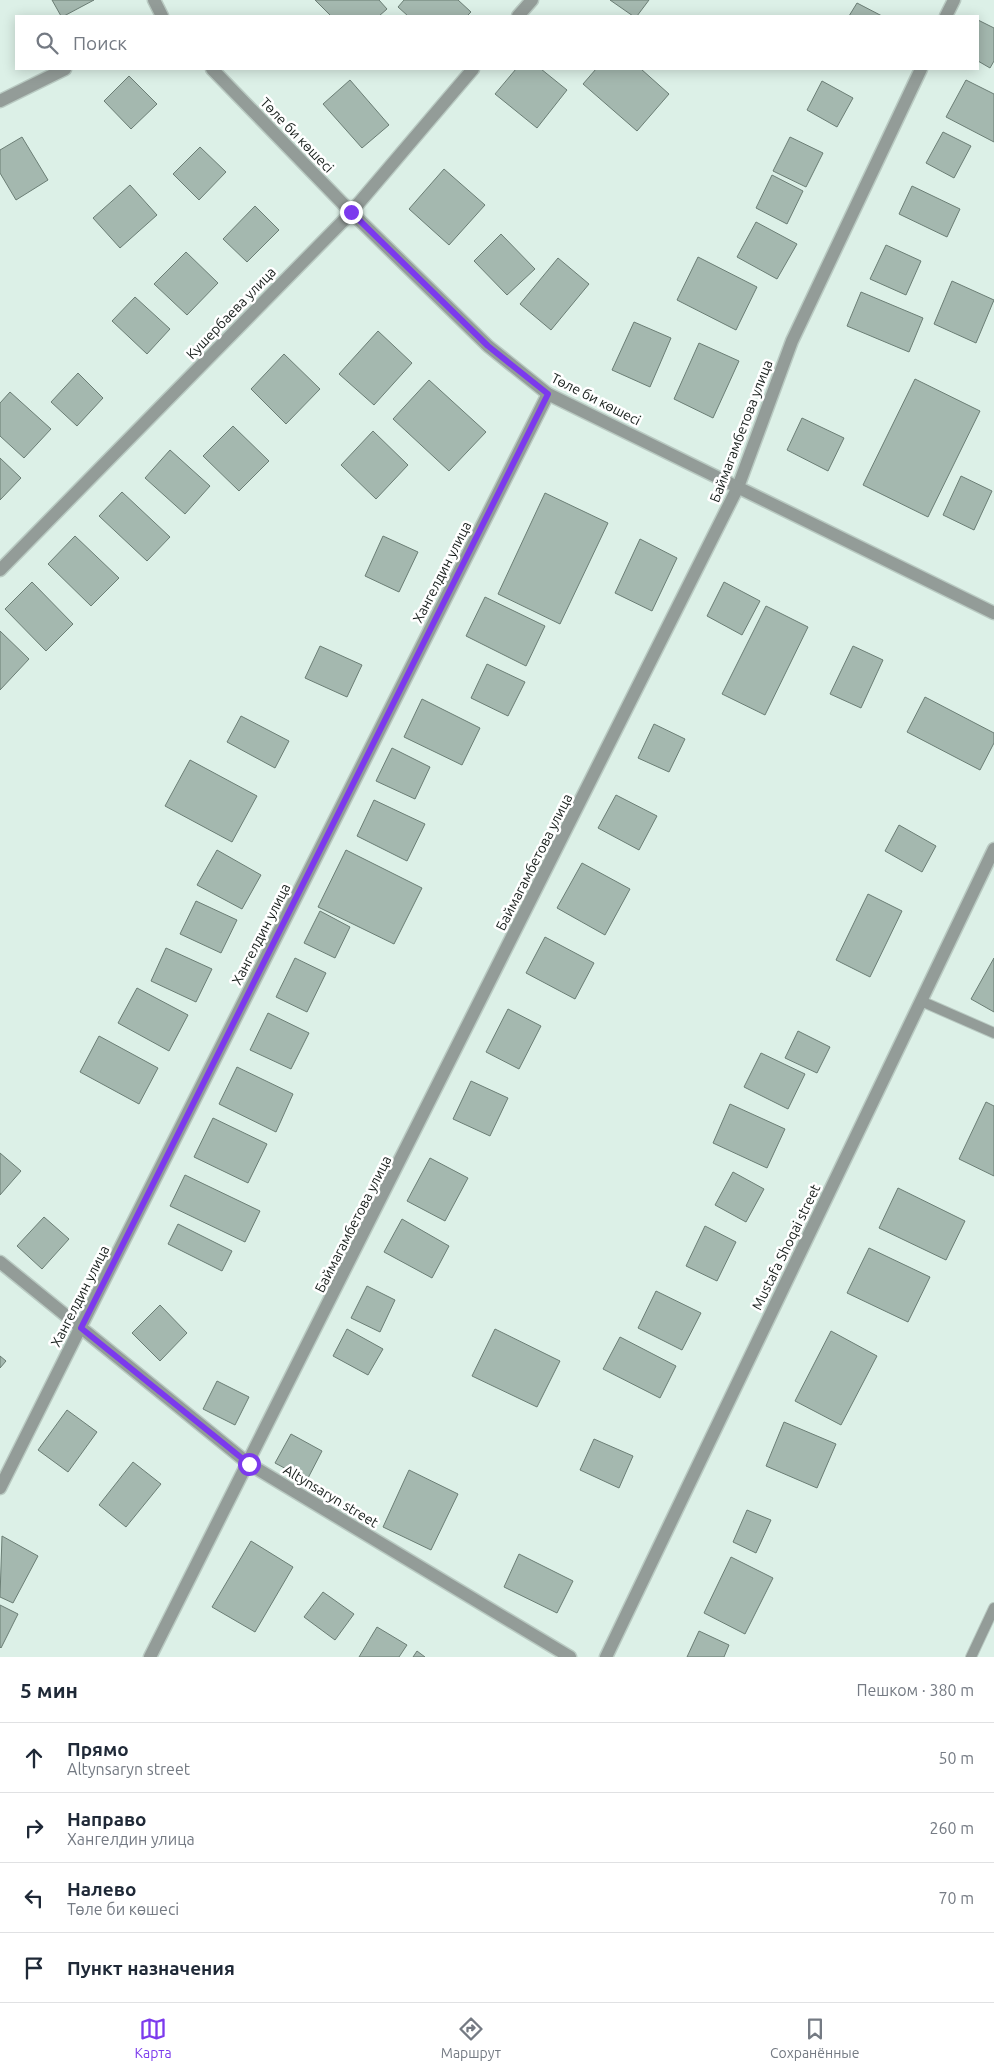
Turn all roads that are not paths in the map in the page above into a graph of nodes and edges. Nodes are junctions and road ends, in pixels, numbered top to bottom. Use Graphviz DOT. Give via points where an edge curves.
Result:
graph roads {
  1 [pos="154,0"];
  2 [pos="532,0"];
  3 [pos="954,0"];
  4 [pos="162,15"];
  5 [pos="519,15"];
  6 [pos="946,15"];
  7 [pos="63,70"];
  8 [pos="213,70"];
  9 [pos="472,70"];
  10 [pos="921,70"];
  11 [pos="0,101"];
  12 [pos="351,212"];
  13 [pos="548,394"];
  14 [pos="738,487"];
  15 [pos="0,570"];
  16 [pos="994,613"];
  17 [pos="994,849"];
  18 [pos="921,1001"];
  19 [pos="994,1033"];
  20 [pos="0,1262"];
  21 [pos="81,1328"];
  22 [pos="249,1464"];
  23 [pos="0,1488"];
  24 [pos="994,1608"];
  25 [pos="150,1657"];
  26 [pos="570,1657"];
  27 [pos="606,1657"];
  28 [pos="971,1657"];
  1 -- 4 [label="street"];
  2 -- 5 [label="street"];
  3 -- 6 [label="street"];
  7 -- 11 [label="street"];
  8 -- 12 [label="street, Төле би көшесі"];
  9 -- 12 [label="street, Кушербаева улица"];
  10 -- 14 [label="street, Баймагамбетова улица" via="792,342"];
  12 -- 13 [label="street, Төле би көшесі" via="488,346"];
  12 -- 15 [label="street, Кушербаева улица"];
  13 -- 14 [label="street, Төле би көшесі"];
  13 -- 21 [label="street, Хангелдин улица"];
  14 -- 16 [label="street, Төле би көшесі"];
  14 -- 22 [label="street, Баймагамбетова улица"];
  17 -- 18 [label="street, Mustafa Shoqai street"];
  18 -- 19 [label="lane"];
  18 -- 27 [label="street, Mustafa Shoqai street"];
  20 -- 21 [label="street, Altynsaryn street"];
  21 -- 22 [label="street, Altynsaryn street"];
  21 -- 23 [label="street, Хангелдин улица"];
  22 -- 25 [label="street, Баймагамбетова улица"];
  22 -- 26 [label="street, Altynsaryn street"];
  24 -- 28 [label="lane"];
}
